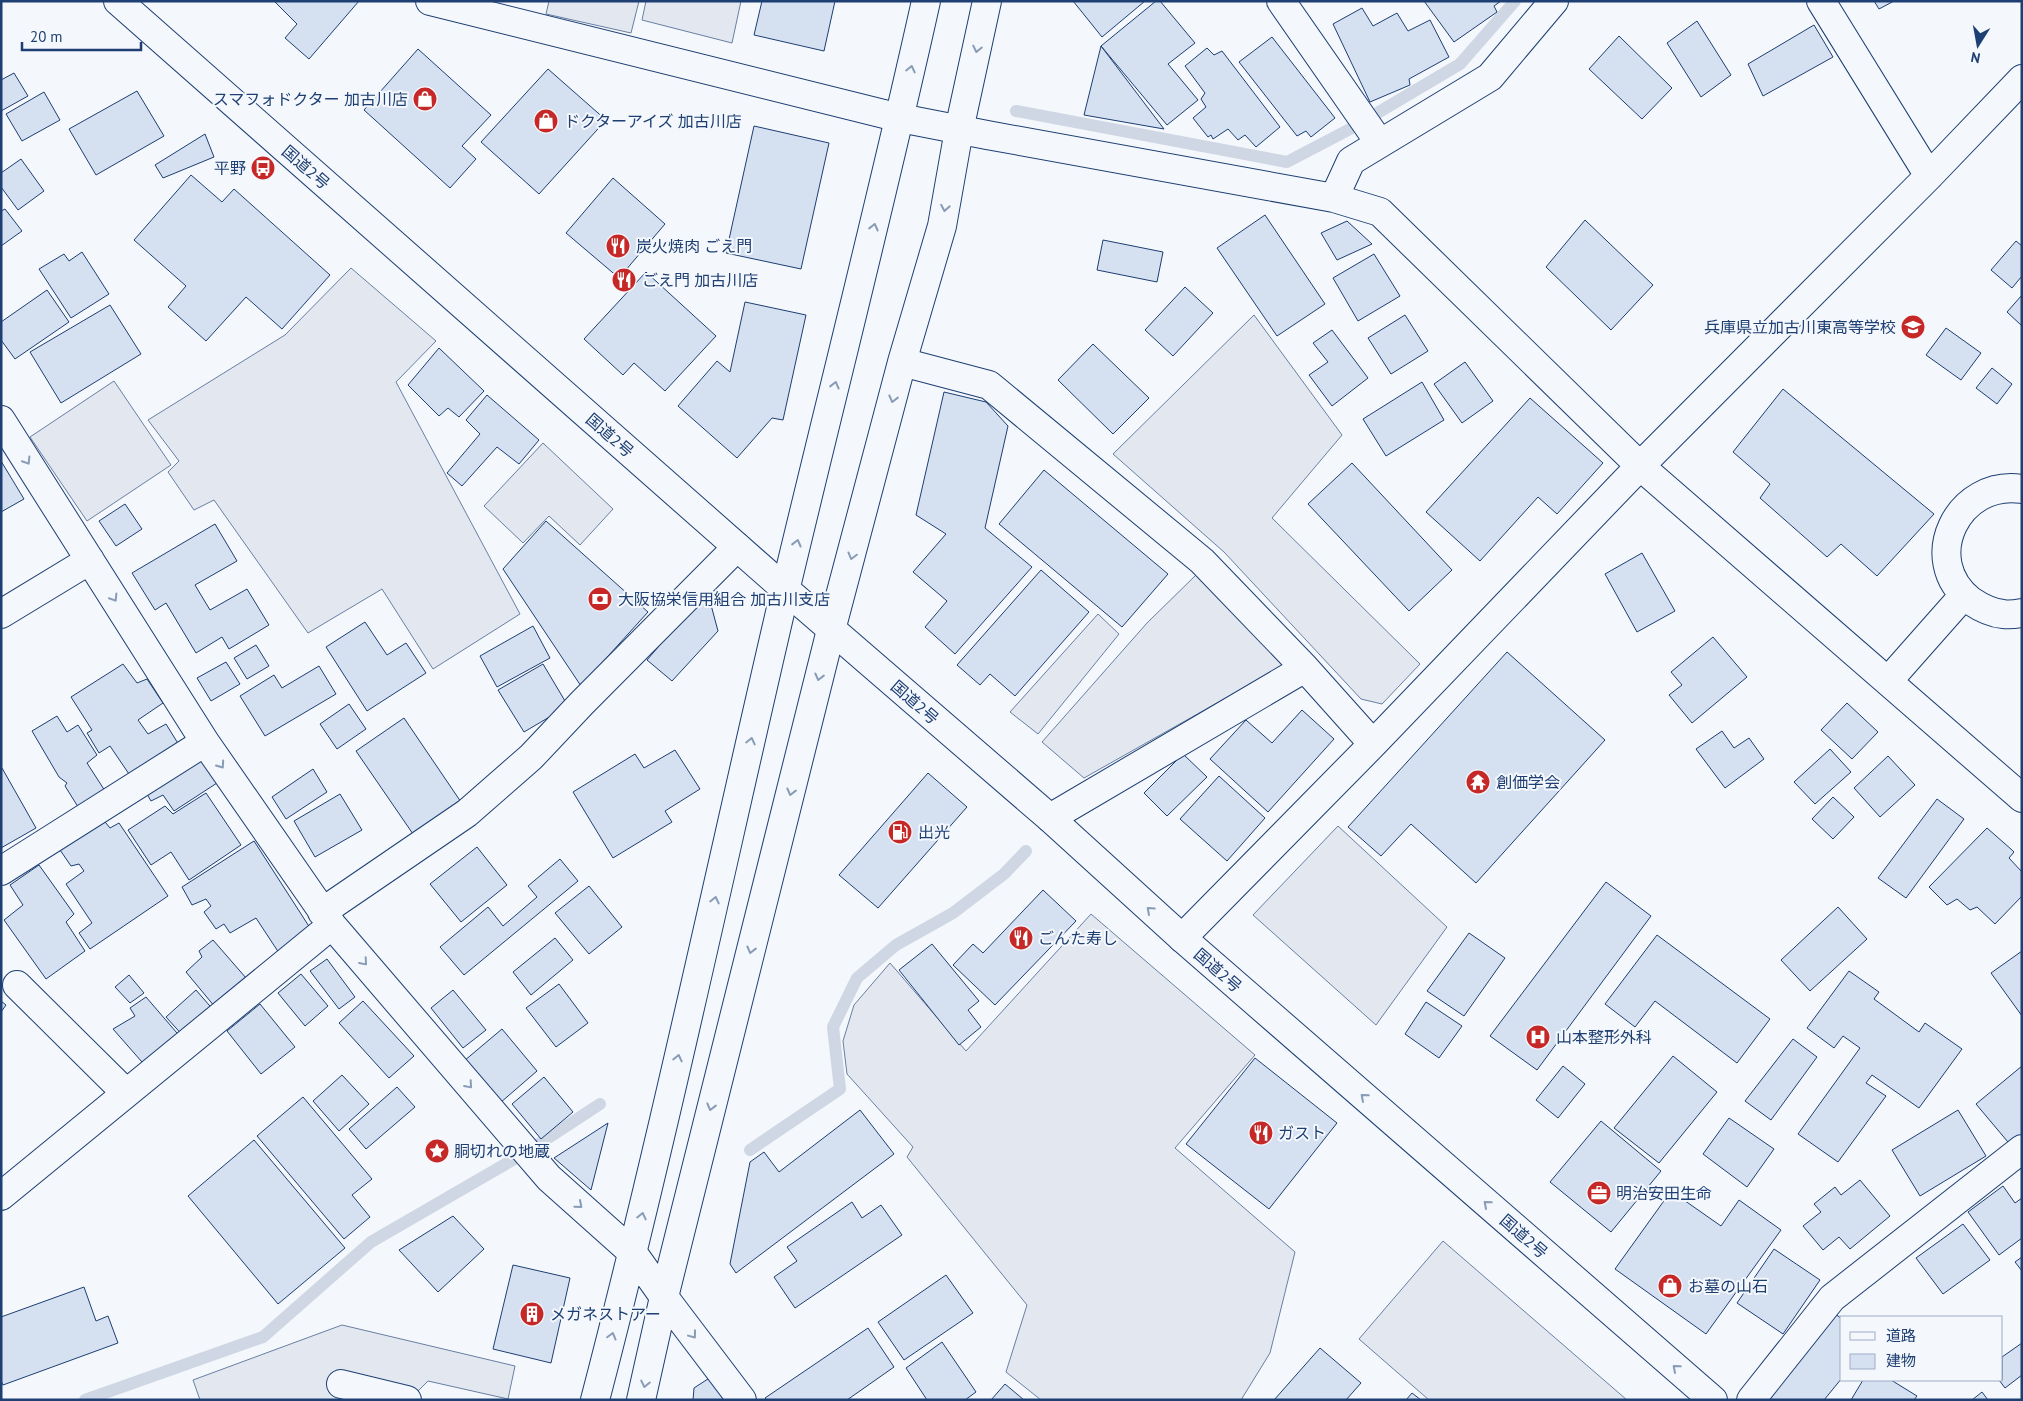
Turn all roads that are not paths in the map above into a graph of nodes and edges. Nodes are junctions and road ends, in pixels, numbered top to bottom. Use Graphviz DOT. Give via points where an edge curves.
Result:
graph roads {
  1 [pos="118,1"];
  2 [pos="430,1"];
  3 [pos="926,1"];
  4 [pos="987,1"];
  5 [pos="1281,1"];
  6 [pos="1554,1"];
  7 [pos="1821,1"];
  8 [pos="2022,79"];
  9 [pos="900,118"];
  10 [pos="959,130"];
  11 [pos="1379,142"];
  12 [pos="1929,176"];
  13 [pos="1334,198"];
  14 [pos="902,362"];
  15 [pos="1,420"];
  16 [pos="1640,466"];
  17 [pos="2022,489"];
  18 [pos="737,547"];
  19 [pos="90,560"];
  20 [pos="786,590"];
  21 [pos="1964,595"];
  22 [pos="1,614"];
  23 [pos="2022,614"];
  24 [pos="831,630"];
  25 [pos="1305,668"];
  26 [pos="1888,681"];
  27 [pos="205,742"];
  28 [pos="1373,744"];
  29 [pos="2022,798"];
  30 [pos="1050,818"];
  31 [pos="1,871"];
  32 [pos="327,918"];
  33 [pos="1182,938"];
  34 [pos="17,985"];
  35 [pos="126,1093"];
  36 [pos="2022,1149"];
  37 [pos="1,1196"];
  38 [pos="634,1253"];
  39 [pos="664,1297"];
  40 [pos="341,1384"];
  41 [pos="407,1400"];
  42 [pos="595,1400"];
  43 [pos="641,1400"];
  44 [pos="742,1400"];
  45 [pos="1713,1400"];
  46 [pos="1751,1400"];
  1 -- 18 [label="main road, 国道2号"];
  2 -- 9 [label="main road"];
  9 -- 3 [label="main road, one-way"];
  4 -- 10 [label="main road, one-way"];
  5 -- 11 [label="main road"];
  6 -- 11 [label="main road" via="1490,77"];
  7 -- 12 [label="main road"];
  8 -- 12 [label="main road"];
  9 -- 10 [label="main road"];
  20 -- 9 [label="main road, one-way"];
  10 -- 13 [label="main road"];
  10 -- 14 [label="main road, one-way" via="942,226"];
  11 -- 13 [label="main road" via="1350,160"];
  12 -- 16 [label="main road"];
  13 -- 16 [label="main road" via="1380,212"];
  14 -- 24 [label="main road, one-way"];
  14 -- 25 [label="main road" via="989,385 1202,560"];
  15 -- 19 [label="main road, one-way"];
  16 -- 26 [label="main road"];
  16 -- 28 [label="main road"];
  17 -- 21 [label="main road" via="1989,490 1972,500 1958,515 1949,533 1946,555 1952,576"];
  18 -- 20 [label="main road, 国道2号"];
  18 -- 32 [label="main road" via="531,757 467,813"];
  19 -- 22 [label="main road"];
  19 -- 27 [label="main road, one-way"];
  20 -- 24 [label="main road, 国道2号"];
  38 -- 20 [label="main road, one-way"];
  21 -- 23 [label="main road" via="1982,608 2003,614"];
  21 -- 26 [label="main road"];
  24 -- 30 [label="main road, 国道2号"];
  24 -- 39 [label="main road, one-way"];
  25 -- 28 [label="main road"];
  25 -- 30 [label="main road"];
  26 -- 29 [label="main road"];
  27 -- 31 [label="main road"];
  27 -- 32 [label="main road, one-way"];
  28 -- 33 [label="main road"];
  33 -- 30 [label="main road, 国道2号, one-way"];
  32 -- 35 [label="main road"];
  32 -- 38 [label="main road, one-way" via="549,1178"];
  45 -- 33 [label="main road, 国道2号, one-way"];
  34 -- 35 [label="main road"];
  35 -- 37 [label="main road"];
  36 -- 46 [label="main road" via="1832,1298"];
  38 -- 39 [label="main road"];
  42 -- 38 [label="main road, one-way"];
  39 -- 43 [label="main road, one-way"];
  39 -- 44 [label="main road, one-way"];
  40 -- 41 [label="main road"];
}
